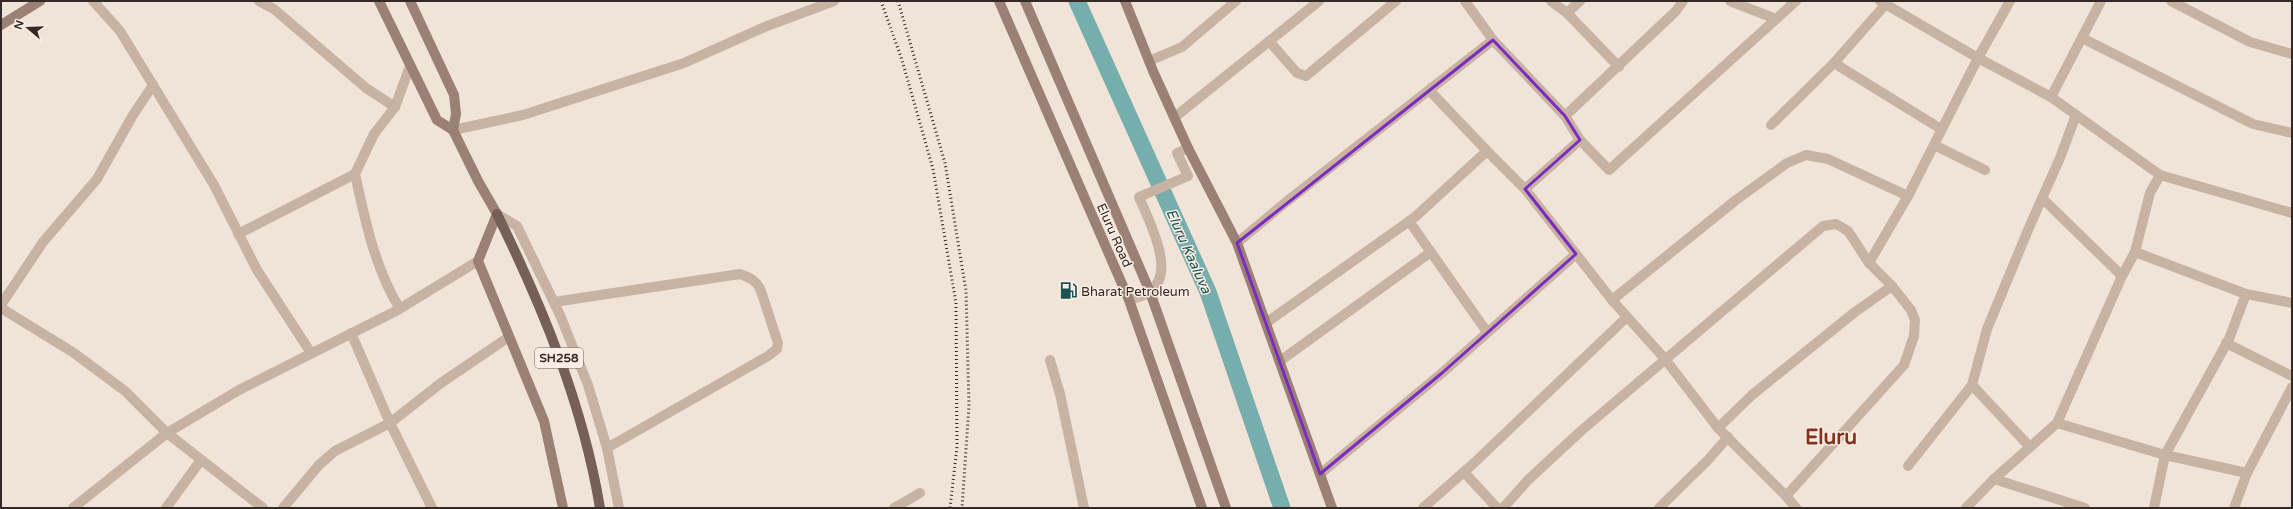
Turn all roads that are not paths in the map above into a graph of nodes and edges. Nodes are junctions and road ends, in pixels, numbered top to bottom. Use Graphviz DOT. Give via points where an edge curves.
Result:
graph roads {
  1 [pos="40,1"];
  2 [pos="93,1"];
  3 [pos="259,1"];
  4 [pos="379,1"];
  5 [pos="410,1"];
  6 [pos="834,1"];
  7 [pos="999,1"];
  8 [pos="1025,1"];
  9 [pos="1125,1"];
  10 [pos="1236,1"];
  11 [pos="1319,1"];
  12 [pos="1396,1"];
  13 [pos="1465,1"];
  14 [pos="1552,1"];
  15 [pos="1580,1"];
  16 [pos="1683,1"];
  17 [pos="1730,1"];
  18 [pos="1796,1"];
  19 [pos="2010,1"];
  20 [pos="2101,1"];
  21 [pos="2171,1"];
  22 [pos="1882,3"];
  23 [pos="1567,13"];
  24 [pos="1776,20"];
  25 [pos="1,25"];
  26 [pos="2082,38"];
  27 [pos="1493,40"];
  28 [pos="1269,41"];
  29 [pos="2292,54"];
  30 [pos="1978,58"];
  31 [pos="1149,61"];
  32 [pos="1834,63"];
  33 [pos="410,66"];
  34 [pos="1619,66"];
  35 [pos="153,85"];
  36 [pos="1430,91"];
  37 [pos="2051,97"];
  38 [pos="395,107"];
  39 [pos="2076,115"];
  40 [pos="1565,116"];
  41 [pos="1175,117"];
  42 [pos="1770,124"];
  43 [pos="1941,129"];
  44 [pos="453,130"];
  45 [pos="2292,133"];
  46 [pos="1580,140"];
  47 [pos="1934,145"];
  48 [pos="1188,148"];
  49 [pos="1487,150"];
  50 [pos="1985,170"];
  51 [pos="355,174"];
  52 [pos="2160,175"];
  53 [pos="1525,188"];
  54 [pos="1908,196"];
  55 [pos="2042,198"];
  56 [pos="497,214"];
  57 [pos="2292,214"];
  58 [pos="1409,221"];
  59 [pos="238,234"];
  60 [pos="1238,243"];
  61 [pos="1431,252"];
  62 [pos="2134,252"];
  63 [pos="1576,254"];
  64 [pos="478,261"];
  65 [pos="1869,263"];
  66 [pos="2122,276"];
  67 [pos="1892,286"];
  68 [pos="1150,292"];
  69 [pos="2246,294"];
  70 [pos="1129,300"];
  71 [pos="1612,300"];
  72 [pos="554,302"];
  73 [pos="2292,303"];
  74 [pos="1,305"];
  75 [pos="1,308"];
  76 [pos="400,309"];
  77 [pos="1627,317"];
  78 [pos="1266,323"];
  79 [pos="1487,332"];
  80 [pos="351,333"];
  81 [pos="509,337"];
  82 [pos="2226,343"];
  83 [pos="311,353"];
  84 [pos="1665,359"];
  85 [pos="1050,360"];
  86 [pos="1280,361"];
  87 [pos="2292,376"];
  88 [pos="1972,385"];
  89 [pos="2292,388"];
  90 [pos="390,423"];
  91 [pos="2057,423"];
  92 [pos="1718,428"];
  93 [pos="167,433"];
  94 [pos="1728,437"];
  95 [pos="2030,447"];
  96 [pos="607,448"];
  97 [pos="2165,455"];
  98 [pos="201,460"];
  99 [pos="1908,466"];
  100 [pos="1464,472"];
  101 [pos="2247,473"];
  102 [pos="1320,474"];
  103 [pos="1994,479"];
  104 [pos="920,493"];
  105 [pos="1786,496"];
  106 [pos="74,508"];
  107 [pos="166,508"];
  108 [pos="263,508"];
  109 [pos="283,508"];
  110 [pos="432,508"];
  111 [pos="563,508"];
  112 [pos="600,508"];
  113 [pos="619,508"];
  114 [pos="894,508"];
  115 [pos="1084,508"];
  116 [pos="1202,508"];
  117 [pos="1226,508"];
  118 [pos="1332,508"];
  119 [pos="1423,508"];
  120 [pos="1497,508"];
  121 [pos="1503,508"];
  122 [pos="1659,508"];
  123 [pos="1796,508"];
  124 [pos="1966,508"];
  125 [pos="2085,508"];
  126 [pos="2154,508"];
  127 [pos="2234,508"];
  1 -- 25 [label="main road"];
  2 -- 35 [label="street" via="120,31"];
  3 -- 38 [label="street" via="274,9 366,88"];
  4 -- 33 [label="main road"];
  5 -- 44 [label="main road" via="454,95 456,114"];
  6 -- 44 [label="street" via="768,26 684,63 523,115"];
  7 -- 70 [label="main road, Eluru Road"];
  8 -- 68 [label="main road, Eluru Road"];
  9 -- 31 [label="main road"];
  10 -- 31 [label="street" via="1182,47"];
  11 -- 28 [label="street"];
  12 -- 28 [label="street" via="1306,76 1297,73"];
  13 -- 27 [label="street"];
  14 -- 23 [label="street"];
  15 -- 23 [label="street"];
  16 -- 34 [label="street" via="1676,11"];
  17 -- 24 [label="street"];
  18 -- 24 [label="street"];
  19 -- 30 [label="street"];
  20 -- 26 [label="street"];
  21 -- 29 [label="street" via="2250,42"];
  22 -- 30 [label="street"];
  22 -- 32 [label="street"];
  23 -- 34 [label="street"];
  24 -- 46 [label="street" via="1609,170"];
  26 -- 37 [label="street"];
  26 -- 45 [label="street" via="2253,124"];
  27 -- 36 [label="street"];
  27 -- 40 [label="street"];
  28 -- 41 [label="street"];
  30 -- 37 [label="street"];
  30 -- 43 [label="street"];
  31 -- 41 [label="main road"];
  32 -- 42 [label="street"];
  32 -- 43 [label="street"];
  33 -- 38 [label="street"];
  33 -- 44 [label="main road" via="437,120"];
  34 -- 40 [label="street"];
  35 -- 59 [label="street" via="214,185"];
  35 -- 74 [label="street" via="132,115 98,179 43,242"];
  36 -- 49 [label="street"];
  36 -- 60 [label="street" via="1292,197"];
  37 -- 39 [label="street"];
  38 -- 51 [label="street" via="374,134"];
  39 -- 52 [label="street"];
  39 -- 55 [label="street"];
  40 -- 46 [label="street"];
  41 -- 48 [label="main road"];
  43 -- 47 [label="street"];
  44 -- 56 [label="main road"];
  46 -- 53 [label="street"];
  47 -- 50 [label="street"];
  47 -- 54 [label="street"];
  48 -- 60 [label="main road"];
  48 -- 68 [label="street" via="1177,153 1188,176 1139,197 1162,260 1157,283"];
  49 -- 53 [label="street"];
  49 -- 58 [label="street"];
  51 -- 59 [label="street"];
  51 -- 76 [label="street" via="363,211 386,283"];
  52 -- 57 [label="street"];
  52 -- 62 [label="street" via="2150,193"];
  53 -- 63 [label="street"];
  54 -- 65 [label="street"];
  54 -- 71 [label="street" via="1828,159 1806,155 1787,163 1736,200"];
  55 -- 66 [label="street"];
  55 -- 88 [label="street" via="1987,328"];
  56 -- 64 [label="main road"];
  56 -- 72 [label="street" via="517,226"];
  56 -- 112 [label="main road, SH258" via="535,296 574,395 588,446"];
  58 -- 61 [label="street"];
  58 -- 78 [label="street"];
  59 -- 83 [label="street" via="257,270"];
  60 -- 78 [label="main road"];
  61 -- 79 [label="street"];
  61 -- 86 [label="street"];
  62 -- 66 [label="street"];
  62 -- 69 [label="street"];
  63 -- 71 [label="street"];
  63 -- 79 [label="street"];
  64 -- 76 [label="street"];
  64 -- 81 [label="main road"];
  65 -- 67 [label="street"];
  65 -- 84 [label="street" via="1848,231 1836,224 1823,226"];
  66 -- 91 [label="street"];
  67 -- 92 [label="street" via="1855,312 1752,395"];
  67 -- 105 [label="street" via="1911,310 1915,320 1914,336 1904,365"];
  68 -- 70 [label="street"];
  68 -- 117 [label="main road, Eluru Road"];
  69 -- 73 [label="street"];
  69 -- 82 [label="street"];
  70 -- 116 [label="main road, Eluru Road"];
  71 -- 77 [label="street"];
  72 -- 96 [label="street" via="588,385"];
  72 -- 96 [label="street" via="740,274 758,283 761,291 778,343 777,349"];
  75 -- 93 [label="street" via="74,353 125,391"];
  76 -- 80 [label="street"];
  77 -- 84 [label="street"];
  77 -- 100 [label="street"];
  78 -- 86 [label="main road"];
  79 -- 102 [label="street" via="1442,373"];
  80 -- 83 [label="street"];
  80 -- 90 [label="street"];
  81 -- 90 [label="street" via="441,383"];
  81 -- 111 [label="main road" via="544,421"];
  82 -- 87 [label="street"];
  82 -- 97 [label="street"];
  83 -- 93 [label="street" via="239,390"];
  84 -- 92 [label="street"];
  84 -- 121 [label="street" via="1533,475"];
  85 -- 115 [label="street" via="1060,394"];
  86 -- 102 [label="main road"];
  88 -- 95 [label="street"];
  88 -- 99 [label="street"];
  89 -- 101 [label="street"];
  90 -- 109 [label="street" via="335,451 319,465"];
  90 -- 110 [label="street"];
  91 -- 95 [label="street"];
  91 -- 97 [label="street"];
  92 -- 94 [label="street"];
  93 -- 98 [label="street"];
  93 -- 106 [label="street"];
  94 -- 105 [label="street"];
  94 -- 122 [label="street"];
  95 -- 103 [label="street"];
  96 -- 113 [label="street"];
  97 -- 101 [label="street"];
  97 -- 126 [label="street"];
  98 -- 107 [label="street"];
  98 -- 108 [label="street"];
  100 -- 119 [label="street"];
  100 -- 120 [label="street"];
  101 -- 127 [label="street"];
  102 -- 118 [label="main road"];
  103 -- 124 [label="street"];
  103 -- 125 [label="street"];
  104 -- 114 [label="street"];
  105 -- 123 [label="street"];
}
